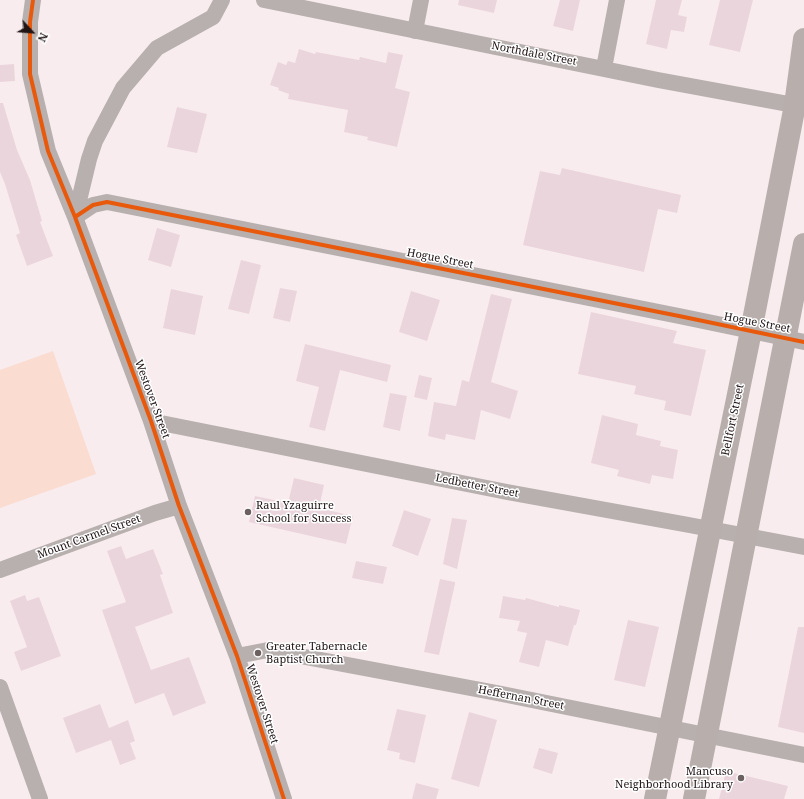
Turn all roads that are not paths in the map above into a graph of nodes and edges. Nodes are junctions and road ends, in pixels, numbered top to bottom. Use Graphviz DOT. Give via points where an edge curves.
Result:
graph roads {
  1 [pos="33,0"];
  2 [pos="222,0"];
  3 [pos="264,0"];
  4 [pos="421,0"];
  5 [pos="617,0"];
  6 [pos="415,31"];
  7 [pos="804,39"];
  8 [pos="604,68"];
  9 [pos="799,106"];
  10 [pos="75,217"];
  11 [pos="804,244"];
  12 [pos="752,331"];
  13 [pos="794,340"];
  14 [pos="151,421"];
  15 [pos="179,506"];
  16 [pos="711,529"];
  17 [pos="747,536"];
  18 [pos="804,547"];
  19 [pos="0,570"];
  20 [pos="237,656"];
  21 [pos="0,687"];
  22 [pos="670,728"];
  23 [pos="707,735"];
  24 [pos="804,755"];
  25 [pos="40,799"];
  26 [pos="284,799"];
  27 [pos="655,799"];
  28 [pos="694,799"];
  1 -- 10 [label="street, Westover Street" via="30,22 30,74 48,151"];
  2 -- 10 [label="street" via="213,17 157,48 123,88 95,141"];
  3 -- 6 [label="street, Northdale Street"];
  4 -- 6 [label="street"];
  5 -- 8 [label="street"];
  6 -- 8 [label="street, Northdale Street"];
  7 -- 9 [label="main road, Bellfort Street"];
  8 -- 9 [label="street, Northdale Street"];
  9 -- 12 [label="main road, Bellfort Street"];
  10 -- 12 [label="street, Hogue Street" via="93,205 107,202"];
  10 -- 14 [label="street, Westover Street"];
  11 -- 13 [label="main road"];
  12 -- 13 [label="street, Hogue Street"];
  12 -- 16 [label="main road, Bellfort Street"];
  13 -- 17 [label="main road"];
  14 -- 15 [label="street, Westover Street"];
  14 -- 16 [label="street, Ledbetter Street" via="507,492"];
  15 -- 19 [label="street, Mount Carmel Street" via="155,512"];
  15 -- 20 [label="street, Westover Street"];
  16 -- 17 [label="street, Ledbetter Street"];
  16 -- 22 [label="main road, Bellfort Street"];
  17 -- 18 [label="street, Ledbetter Street"];
  17 -- 23 [label="main road"];
  20 -- 22 [label="street, Heffernan Street" via="268,650"];
  20 -- 26 [label="street, Westover Street"];
  21 -- 25 [label="street"];
  22 -- 23 [label="street, Heffernan Street"];
  22 -- 27 [label="main road, Bellfort Street"];
  23 -- 24 [label="street, Heffernan Street"];
  23 -- 28 [label="main road"];
}
